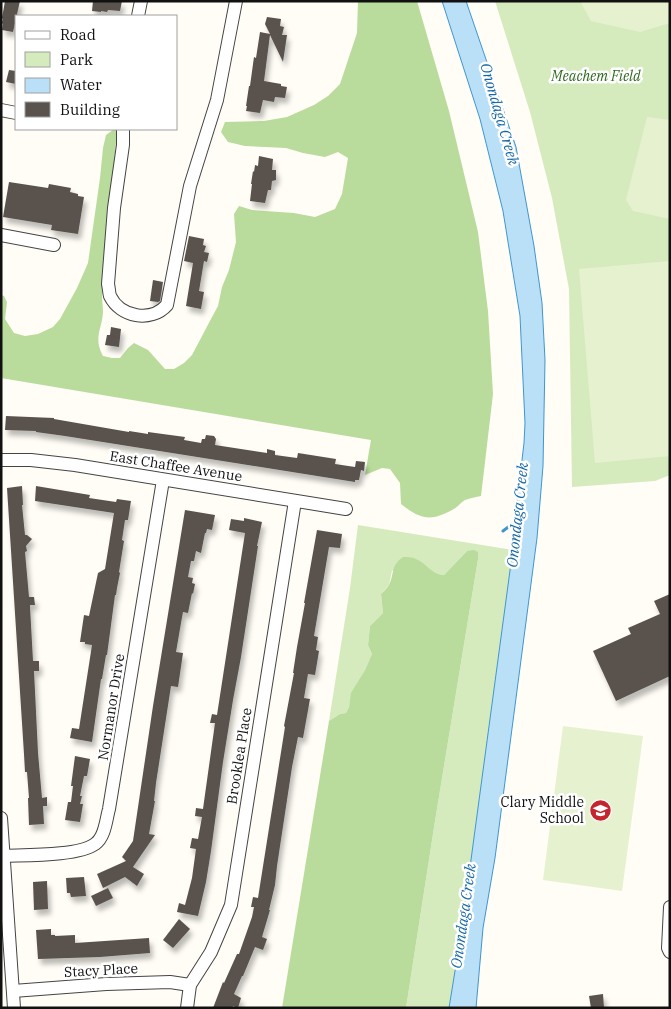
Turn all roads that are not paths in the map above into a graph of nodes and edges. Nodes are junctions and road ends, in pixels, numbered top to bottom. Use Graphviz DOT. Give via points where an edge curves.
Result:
graph roads {
  1 [pos="141,1"];
  2 [pos="236,1"];
  3 [pos="138,15"];
  4 [pos="1,110"];
  5 [pos="15,113"];
  6 [pos="123,130"];
  7 [pos="1,235"];
  8 [pos="54,245"];
  9 [pos="1,460"];
  10 [pos="163,480"];
  11 [pos="295,501"];
  12 [pos="346,509"];
  13 [pos="1,818"];
  14 [pos="4,856"];
  15 [pos="670,907"];
  16 [pos="670,952"];
  17 [pos="190,985"];
  18 [pos="13,991"];
  19 [pos="14,1008"];
  20 [pos="187,1008"];
  1 -- 3 [label="street"];
  2 -- 6 [label="street" via="217,100 190,186 166,305 146,316 133,316 120,308 110,296 108,284"];
  4 -- 5 [label="street"];
  7 -- 8 [label="street"];
  9 -- 10 [label="street, East Chaffee Avenue" via="75,465"];
  10 -- 11 [label="street, East Chaffee Avenue"];
  10 -- 14 [label="street, Normanor Drive" via="110,809 102,836 83,850"];
  11 -- 12 [label="street, East Chaffee Avenue"];
  11 -- 17 [label="street, Brooklea Place" via="231,905 211,952"];
  13 -- 14 [label="street"];
  14 -- 18 [label="street"];
  15 -- 16 [label="street"];
  17 -- 18 [label="street, Stacy Place" via="170,982"];
  17 -- 20 [label="street, Brooklea Place"];
  18 -- 19 [label="street"];
}
